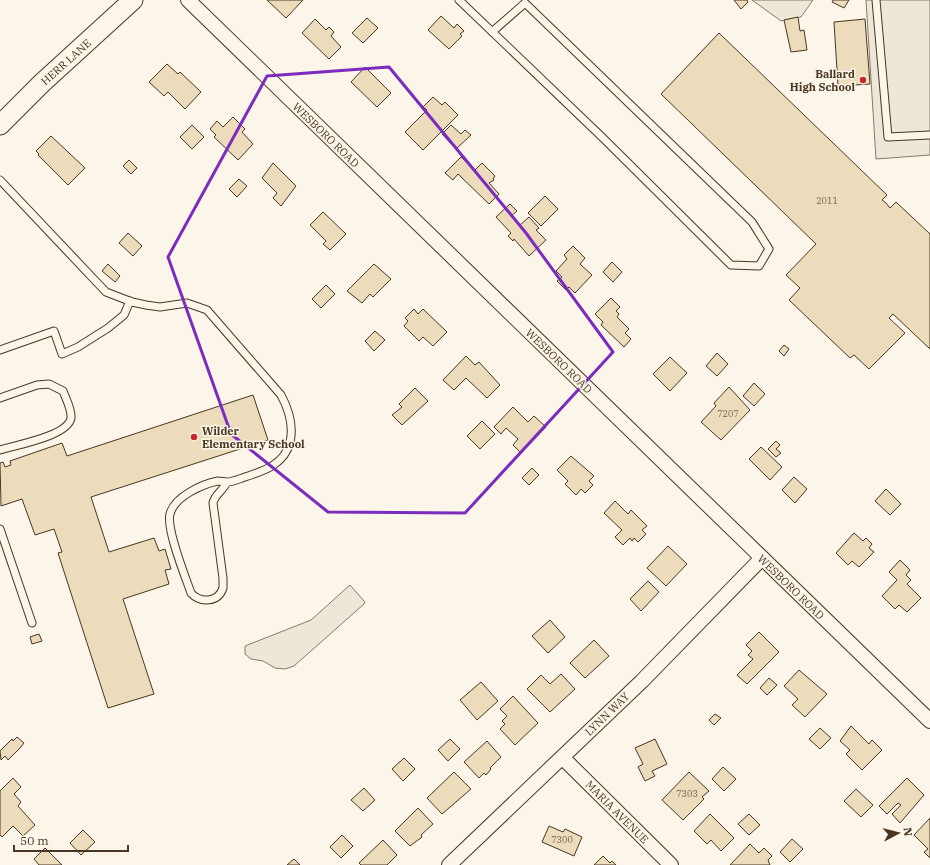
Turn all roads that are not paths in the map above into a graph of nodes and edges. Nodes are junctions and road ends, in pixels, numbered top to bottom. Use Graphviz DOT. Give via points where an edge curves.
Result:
graph roads {
  1 [pos="133,0"];
  2 [pos="188,0"];
  3 [pos="459,0"];
  4 [pos="876,0"];
  5 [pos="492,32"];
  6 [pos="0,124"];
  7 [pos="930,135"];
  8 [pos="0,180"];
  9 [pos="130,301"];
  10 [pos="0,350"];
  11 [pos="0,398"];
  12 [pos="0,450"];
  13 [pos="227,482"];
  14 [pos="0,529"];
  15 [pos="762,558"];
  16 [pos="32,623"];
  17 [pos="930,721"];
  18 [pos="562,758"];
  19 [pos="449,865"];
  20 [pos="671,865"];
  1 -- 6 [label="main road, HERR LANE"];
  2 -- 15 [label="street, WESBORO ROAD"];
  3 -- 5 [label="lane"];
  4 -- 7 [label="lane" via="888,137"];
  5 -- 5 [label="lane" via="731,265 759,266 769,249 752,222 525,2"];
  8 -- 9 [label="lane" via="106,292"];
  9 -- 10 [label="lane" via="124,315 108,328 62,354 54,331"];
  9 -- 13 [label="lane" via="160,307 187,303 207,310 281,395 288,408 292,437 288,451 279,462"];
  11 -- 12 [label="lane" via="37,385 48,384 63,392 71,417 62,430 54,434"];
  13 -- 13 [label="lane" via="219,481 183,496 177,500 170,514 170,529 191,593 195,598 202,600 211,600 223,588 213,504 215,496 223,490"];
  14 -- 16 [label="lane"];
  15 -- 17 [label="street, WESBORO ROAD"];
  15 -- 18 [label="street, LYNN WAY" via="653,670"];
  18 -- 19 [label="street, LYNN WAY"];
  18 -- 20 [label="street, MARIA AVENUE"];
}
